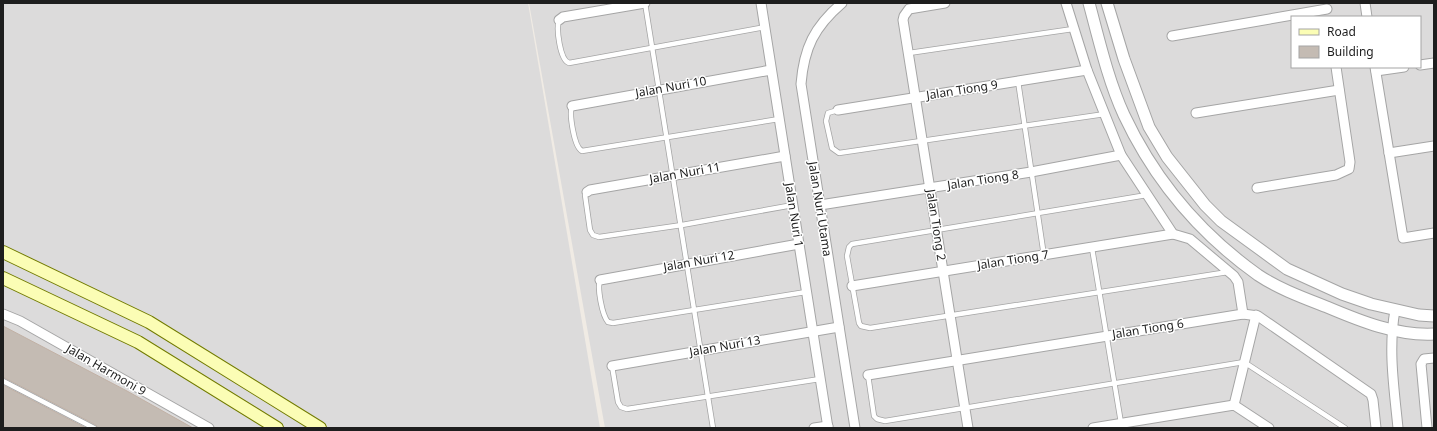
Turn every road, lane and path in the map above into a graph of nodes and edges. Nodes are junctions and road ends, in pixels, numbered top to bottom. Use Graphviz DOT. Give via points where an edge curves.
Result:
graph roads {
  1 [pos="645,3"];
  2 [pos="761,3"];
  3 [pos="842,3"];
  4 [pos="945,3"];
  5 [pos="1066,3"];
  6 [pos="1089,3"];
  7 [pos="1107,3"];
  8 [pos="1365,3"];
  9 [pos="1327,10"];
  10 [pos="1291,16"];
  11 [pos="1291,16"];
  12 [pos="1367,16"];
  13 [pos="559,20"];
  14 [pos="764,27"];
  15 [pos="1073,29"];
  16 [pos="1172,36"];
  17 [pos="652,48"];
  18 [pos="909,53"];
  19 [pos="1434,63"];
  20 [pos="1421,65"];
  21 [pos="1336,68"];
  22 [pos="1390,68"];
  23 [pos="1376,69"];
  24 [pos="771,70"];
  25 [pos="1087,70"];
  26 [pos="1018,81"];
  27 [pos="659,90"];
  28 [pos="1339,90"];
  29 [pos="916,98"];
  30 [pos="572,106"];
  31 [pos="838,110"];
  32 [pos="1196,113"];
  33 [pos="1105,114"];
  34 [pos="779,119"];
  35 [pos="1024,126"];
  36 [pos="667,138"];
  37 [pos="922,141"];
  38 [pos="1434,146"];
  39 [pos="1389,153"];
  40 [pos="1121,155"];
  41 [pos="785,156"];
  42 [pos="1031,172"];
  43 [pos="673,175"];
  44 [pos="930,188"];
  45 [pos="1257,188"];
  46 [pos="587,192"];
  47 [pos="1147,195"];
  48 [pos="793,205"];
  49 [pos="820,205"];
  50 [pos="1037,214"];
  51 [pos="682,225"];
  52 [pos="937,230"];
  53 [pos="1434,233"];
  54 [pos="1173,234"];
  55 [pos="799,244"];
  56 [pos="1092,248"];
  57 [pos="3,252"];
  58 [pos="1044,256"];
  59 [pos="688,263"];
  60 [pos="943,271"];
  61 [pos="1229,272"];
  62 [pos="3,278"];
  63 [pos="600,280"];
  64 [pos="852,286"];
  65 [pos="806,292"];
  66 [pos="1099,292"];
  67 [pos="695,310"];
  68 [pos="1395,310"];
  69 [pos="3,314"];
  70 [pos="1243,314"];
  71 [pos="1256,315"];
  72 [pos="950,316"];
  73 [pos="1434,316"];
  74 [pos="839,326"];
  75 [pos="1391,330"];
  76 [pos="813,331"];
  77 [pos="1434,334"];
  78 [pos="1106,336"];
  79 [pos="701,350"];
  80 [pos="1434,358"];
  81 [pos="958,360"];
  82 [pos="1244,362"];
  83 [pos="612,366"];
  84 [pos="868,375"];
  85 [pos="820,379"];
  86 [pos="3,381"];
  87 [pos="1114,383"];
  88 [pos="708,396"];
  89 [pos="1234,405"];
  90 [pos="965,408"];
  91 [pos="1121,424"];
  92 [pos="828,427"];
  93 [pos="94,428"];
  94 [pos="209,428"];
  95 [pos="277,428"];
  96 [pos="320,428"];
  97 [pos="713,428"];
  98 [pos="814,428"];
  99 [pos="855,428"];
  100 [pos="968,428"];
  101 [pos="1093,428"];
  102 [pos="1269,428"];
  103 [pos="1345,428"];
  104 [pos="1376,428"];
  105 [pos="1398,428"];
  106 [pos="1428,428"];
  1 -- 13 [label="street"];
  1 -- 17 [label="lane"];
  2 -- 14 [label="street, Jalan Nuri 1"];
  3 -- 49 [label="street, Jalan Nuri Utama" via="816,30 803,64 801,84"];
  4 -- 18 [label="street, Jalan Tiong 2" via="909,9 904,16"];
  5 -- 15 [label="street"];
  6 -- 75 [label="street" via="1124,114 1151,165 1206,234 1259,275 1278,286 1344,314"];
  7 -- 68 [label="street" via="1124,60 1149,127 1167,157 1205,205 1221,221 1287,268 1342,294"];
  8 -- 12 [label="street"];
  9 -- 11 [label="street"];
  10 -- 16 [label="street"];
  13 -- 17 [label="lane" via="557,26 562,57 569,63"];
  14 -- 17 [label="lane"];
  14 -- 24 [label="street, Jalan Nuri 1"];
  15 -- 18 [label="lane"];
  15 -- 25 [label="street"];
  17 -- 27 [label="lane"];
  18 -- 29 [label="street, Jalan Tiong 2"];
  19 -- 20 [label="street"];
  21 -- 28 [label="street"];
  22 -- 23 [label="street"];
  23 -- 39 [label="street"];
  24 -- 27 [label="street, Jalan Nuri 10"];
  24 -- 34 [label="street, Jalan Nuri 1"];
  25 -- 26 [label="street, Jalan Tiong 9"];
  25 -- 33 [label="street"];
  26 -- 29 [label="street, Jalan Tiong 9"];
  26 -- 35 [label="lane"];
  27 -- 30 [label="street, Jalan Nuri 10"];
  27 -- 36 [label="lane"];
  28 -- 32 [label="street"];
  28 -- 45 [label="street" via="1349,169 1336,174"];
  29 -- 31 [label="street, Jalan Tiong 9"];
  29 -- 37 [label="street, Jalan Tiong 2"];
  30 -- 36 [label="lane" via="570,111 576,145 582,151"];
  31 -- 37 [label="lane" via="828,113 826,121 830,144 839,153"];
  33 -- 35 [label="lane"];
  33 -- 40 [label="street"];
  34 -- 36 [label="lane"];
  34 -- 41 [label="street, Jalan Nuri 1"];
  35 -- 37 [label="lane"];
  35 -- 42 [label="lane"];
  36 -- 43 [label="lane"];
  37 -- 44 [label="street, Jalan Tiong 2"];
  38 -- 39 [label="street"];
  39 -- 53 [label="street" via="1403,238"];
  40 -- 42 [label="street, Jalan Tiong 8"];
  40 -- 47 [label="street"];
  41 -- 43 [label="street, Jalan Nuri 11"];
  41 -- 48 [label="street, Jalan Nuri 1"];
  42 -- 44 [label="street, Jalan Tiong 8"];
  42 -- 50 [label="lane"];
  43 -- 46 [label="street, Jalan Nuri 11"];
  43 -- 51 [label="lane"];
  44 -- 49 [label="street, Jalan Tiong 8"];
  44 -- 52 [label="street, Jalan Tiong 2"];
  46 -- 51 [label="lane" via="585,195 590,230 596,237"];
  47 -- 50 [label="lane"];
  47 -- 54 [label="street"];
  48 -- 51 [label="lane"];
  48 -- 55 [label="street, Jalan Nuri 1"];
  49 -- 74 [label="street, Jalan Nuri Utama"];
  50 -- 52 [label="lane"];
  50 -- 58 [label="lane"];
  51 -- 59 [label="lane"];
  52 -- 60 [label="street, Jalan Tiong 2"];
  52 -- 64 [label="lane" via="852,244 847,256"];
  54 -- 56 [label="street, Jalan Tiong 7"];
  54 -- 61 [label="street" via="1190,239"];
  55 -- 59 [label="street, Jalan Nuri 12"];
  55 -- 65 [label="street, Jalan Nuri 1"];
  56 -- 58 [label="street, Jalan Tiong 7"];
  56 -- 66 [label="lane"];
  57 -- 96 [label="main road" via="149,322"];
  58 -- 60 [label="street, Jalan Tiong 7"];
  59 -- 63 [label="street, Jalan Nuri 12"];
  59 -- 67 [label="lane"];
  60 -- 64 [label="street, Jalan Tiong 7"];
  60 -- 72 [label="street, Jalan Tiong 2"];
  61 -- 66 [label="lane"];
  61 -- 70 [label="street" via="1237,280"];
  62 -- 95 [label="main road" via="138,342"];
  63 -- 67 [label="lane" via="598,285 604,316 610,323"];
  64 -- 72 [label="lane" via="857,319 861,326 866,328"];
  65 -- 67 [label="lane"];
  65 -- 76 [label="street, Jalan Nuri 1"];
  66 -- 72 [label="lane"];
  66 -- 78 [label="lane"];
  67 -- 79 [label="lane"];
  68 -- 73 [label="street"];
  68 -- 75 [label="street"];
  69 -- 94 [label="street, Jalan Harmoni 9" via="20,321"];
  70 -- 71 [label="street, Jalan Tiong 6"];
  70 -- 78 [label="street, Jalan Tiong 6"];
  71 -- 82 [label="street"];
  71 -- 104 [label="street" via="1370,394 1374,400"];
  72 -- 81 [label="street, Jalan Tiong 2"];
  74 -- 76 [label="street, Jalan Nuri 13"];
  74 -- 99 [label="street, Jalan Nuri Utama"];
  75 -- 77 [label="street"];
  75 -- 105 [label="street"];
  76 -- 79 [label="street, Jalan Nuri 13"];
  76 -- 85 [label="street, Jalan Nuri 1"];
  78 -- 81 [label="street, Jalan Tiong 6"];
  78 -- 87 [label="lane"];
  79 -- 83 [label="street, Jalan Nuri 13"];
  79 -- 88 [label="lane"];
  80 -- 106 [label="street" via="1421,361"];
  81 -- 84 [label="street, Jalan Tiong 6"];
  81 -- 90 [label="street, Jalan Tiong 2"];
  82 -- 87 [label="lane"];
  82 -- 89 [label="street"];
  82 -- 103 [label="lane"];
  83 -- 88 [label="lane" via="618,402 624,409"];
  84 -- 90 [label="lane" via="872,412 881,421"];
  85 -- 88 [label="lane"];
  85 -- 92 [label="street, Jalan Nuri 1"];
  86 -- 93 [label="lane"];
  87 -- 90 [label="lane"];
  87 -- 91 [label="lane"];
  88 -- 97 [label="lane"];
  89 -- 91 [label="street"];
  89 -- 102 [label="street"];
  90 -- 100 [label="street, Jalan Tiong 2"];
  91 -- 101 [label="street"];
  92 -- 98 [label="street"];
}
